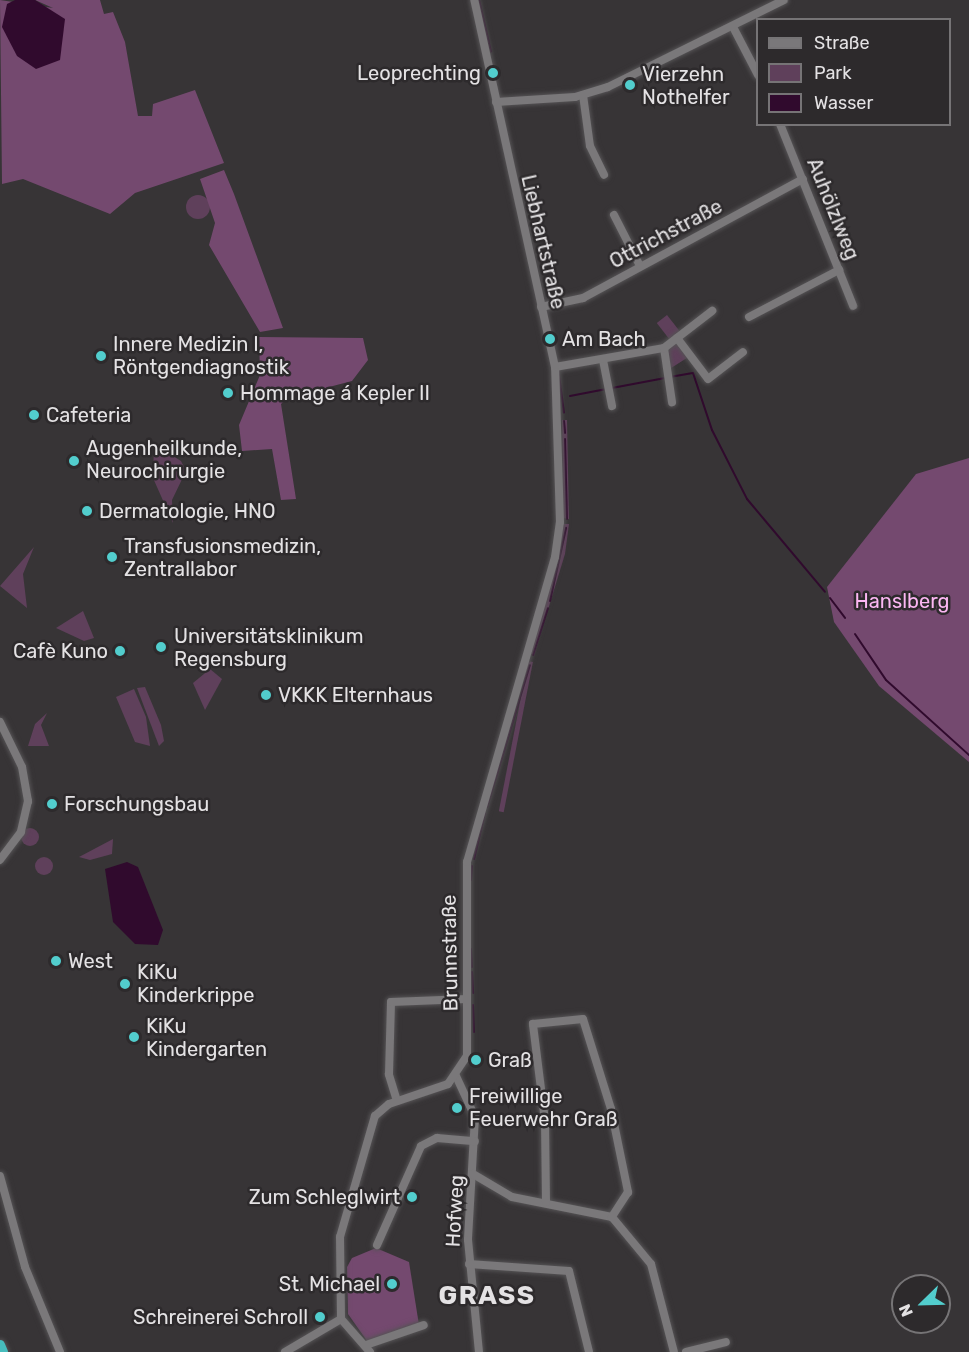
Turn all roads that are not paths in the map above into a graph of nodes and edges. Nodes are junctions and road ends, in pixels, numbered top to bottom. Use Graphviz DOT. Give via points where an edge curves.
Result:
graph roads {
  1 [pos="474,0"];
  2 [pos="784,0"];
  3 [pos="733,27"];
  4 [pos="756,71"];
  5 [pos="583,95"];
  6 [pos="496,102"];
  7 [pos="781,126"];
  8 [pos="604,175"];
  9 [pos="803,179"];
  10 [pos="614,215"];
  11 [pos="640,266"];
  12 [pos="839,270"];
  13 [pos="853,306"];
  14 [pos="541,307"];
  15 [pos="712,311"];
  16 [pos="749,317"];
  17 [pos="677,338"];
  18 [pos="664,348"];
  19 [pos="743,352"];
  20 [pos="603,360"];
  21 [pos="557,367"];
  22 [pos="672,402"];
  23 [pos="612,406"];
  24 [pos="560,494"];
  25 [pos="0,722"];
  26 [pos="0,860"];
  27 [pos="467,999"];
  28 [pos="456,1076"];
  29 [pos="397,1101"];
  30 [pos="475,1141"];
  31 [pos="473,1174"];
  32 [pos="0,1176"];
  33 [pos="546,1202"];
  34 [pos="612,1217"];
  35 [pos="377,1245"];
  36 [pos="469,1264"];
  37 [pos="342,1318"];
  38 [pos="424,1325"];
  39 [pos="726,1342"];
  40 [pos="0,1345"];
  41 [pos="368,1348"];
  42 [pos="3,1352"];
  43 [pos="60,1352"];
  44 [pos="285,1352"];
  45 [pos="479,1352"];
  46 [pos="590,1352"];
  47 [pos="674,1352"];
  48 [pos="686,1352"];
  1 -- 6 [label="street, Liebhartstraße"];
  2 -- 3 [label="street"];
  3 -- 4 [label="street"];
  3 -- 5 [label="street"];
  5 -- 6 [label="street"];
  5 -- 8 [label="street" via="590,146"];
  6 -- 14 [label="street, Liebhartstraße"];
  7 -- 9 [label="street, Auhölzlweg"];
  9 -- 11 [label="street, Ottrichstraße"];
  9 -- 12 [label="street, Auhölzlweg"];
  10 -- 11 [label="street"];
  11 -- 14 [label="street, Ottrichstraße" via="582,298"];
  12 -- 13 [label="street, Auhölzlweg"];
  12 -- 16 [label="street"];
  14 -- 21 [label="street, Liebhartstraße"];
  15 -- 17 [label="street"];
  17 -- 18 [label="street"];
  17 -- 19 [label="street" via="708,379"];
  18 -- 20 [label="street"];
  18 -- 22 [label="street"];
  20 -- 21 [label="street"];
  20 -- 23 [label="street"];
  21 -- 24 [label="street, Liebhartstraße"];
  24 -- 27 [label="street, Brunnstraße" via="555,557 467,862"];
  25 -- 26 [label="street" via="22,767 28,801 21,832"];
  27 -- 28 [label="street, Brunnstraße" via="469,1046"];
  27 -- 29 [label="street" via="390,1002 389,1074"];
  28 -- 29 [label="street" via="439,1088"];
  28 -- 30 [label="street, Hofweg" via="468,1094"];
  29 -- 37 [label="street" via="380,1110 366,1132 338,1249"];
  30 -- 31 [label="street, Hofweg"];
  30 -- 35 [label="street" via="437,1138 421,1146"];
  31 -- 33 [label="street" via="512,1197"];
  31 -- 36 [label="street, Hofweg"];
  32 -- 43 [label="street" via="25,1267"];
  33 -- 34 [label="street"];
  33 -- 34 [label="street" via="544,1121 533,1024 583,1019 611,1109 628,1192"];
  34 -- 47 [label="street" via="651,1264"];
  36 -- 45 [label="street, Hofweg"];
  36 -- 46 [label="street" via="569,1271"];
  37 -- 41 [label="street"];
  37 -- 44 [label="street"];
  38 -- 41 [label="street"];
  39 -- 48 [label="street"];
  40 -- 42 [label="highway"];
}
